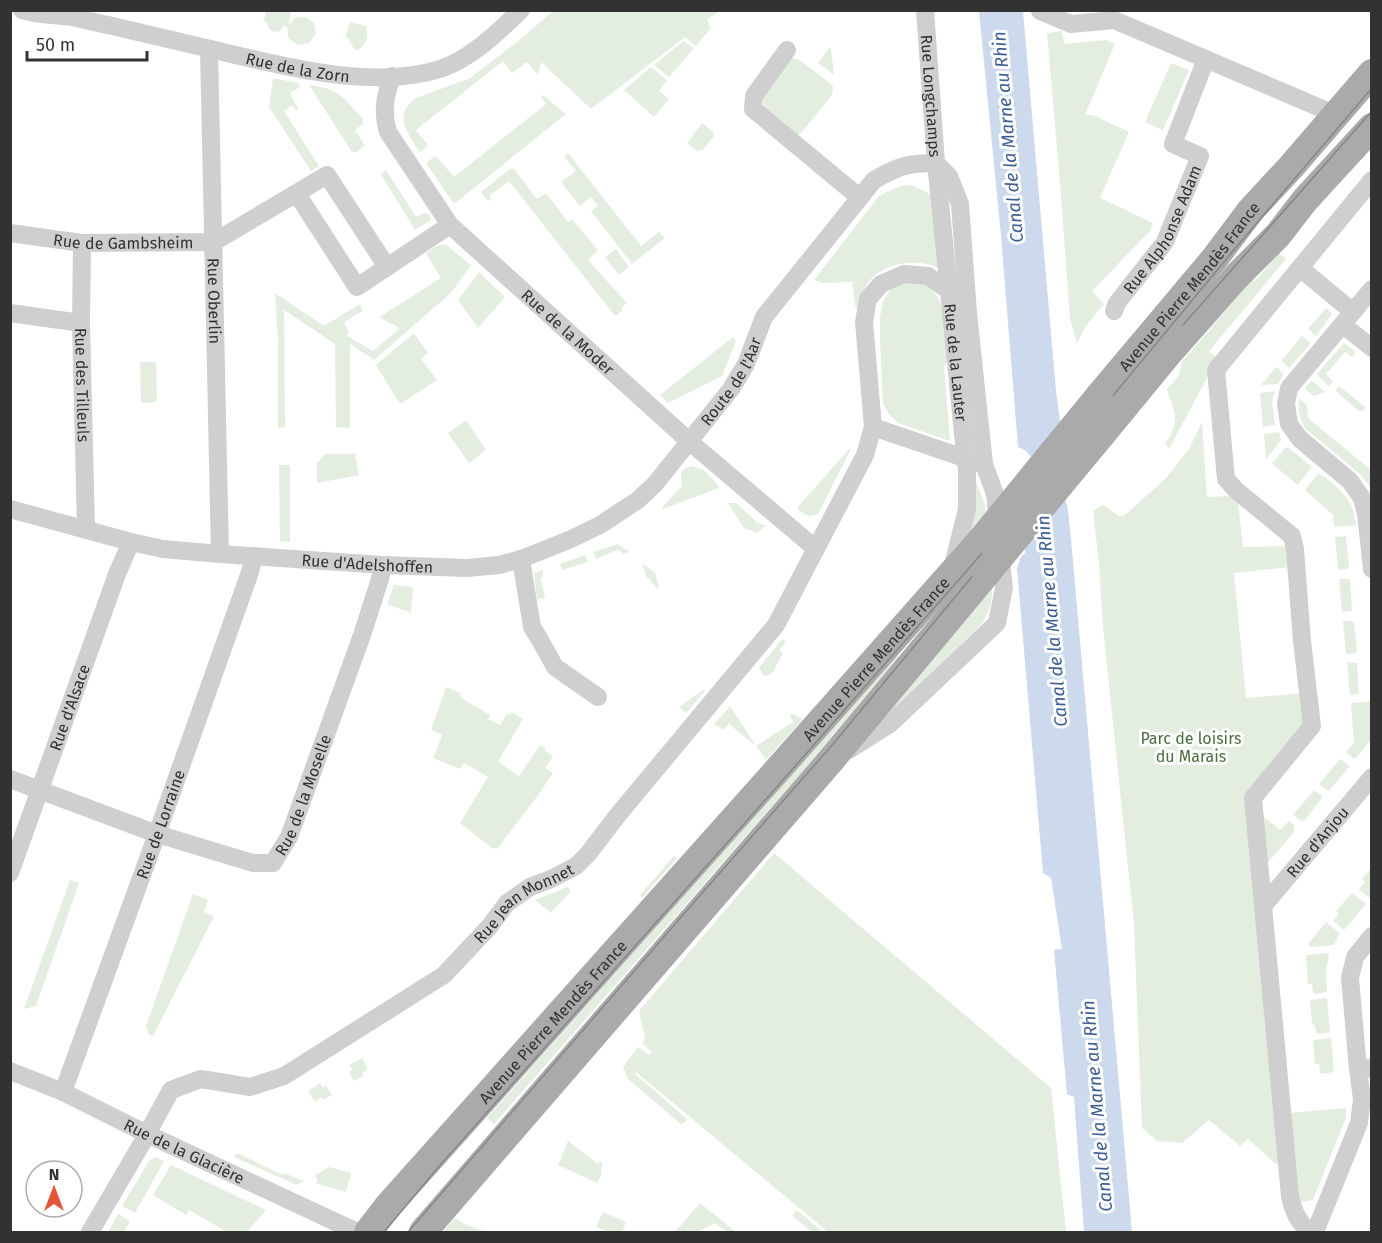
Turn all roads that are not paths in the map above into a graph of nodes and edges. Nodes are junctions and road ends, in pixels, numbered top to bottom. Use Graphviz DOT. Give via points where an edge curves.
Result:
graph roads {
  1 [pos="22,10"];
  2 [pos="521,10"];
  3 [pos="925,10"];
  4 [pos="1040,11"];
  5 [pos="75,14"];
  6 [pos="209,49"];
  7 [pos="787,50"];
  8 [pos="1206,59"];
  9 [pos="1371,73"];
  10 [pos="392,76"];
  11 [pos="1337,115"];
  12 [pos="1370,131"];
  13 [pos="936,163"];
  14 [pos="1371,180"];
  15 [pos="297,194"];
  16 [pos="860,197"];
  17 [pos="450,225"];
  18 [pos="10,233"];
  19 [pos="214,242"];
  20 [pos="82,243"];
  21 [pos="387,267"];
  22 [pos="1300,268"];
  23 [pos="1371,289"];
  24 [pos="949,291"];
  25 [pos="1114,311"];
  26 [pos="10,313"];
  27 [pos="764,317"];
  28 [pos="1348,318"];
  29 [pos="81,323"];
  30 [pos="1371,348"];
  31 [pos="873,427"];
  32 [pos="690,442"];
  33 [pos="984,464"];
  34 [pos="12,515"];
  35 [pos="86,529"];
  36 [pos="1370,532"];
  37 [pos="131,542"];
  38 [pos="816,549"];
  39 [pos="220,554"];
  40 [pos="254,556"];
  41 [pos="521,559"];
  42 [pos="382,565"];
  43 [pos="1371,569"];
  44 [pos="951,574"];
  45 [pos="598,697"];
  46 [pos="831,760"];
  47 [pos="1371,777"];
  48 [pos="10,779"];
  49 [pos="39,790"];
  50 [pos="157,834"];
  51 [pos="10,873"];
  52 [pos="1263,906"];
  53 [pos="1371,936"];
  54 [pos="1365,1068"];
  55 [pos="10,1071"];
  56 [pos="63,1092"];
  57 [pos="147,1134"];
  58 [pos="90,1233"];
  59 [pos="357,1233"];
  60 [pos="368,1233"];
  61 [pos="423,1233"];
  62 [pos="1309,1233"];
  63 [pos="1315,1233"];
  1 -- 5 [label="street, Rue de la Zorn"];
  2 -- 10 [label="street, Rue de la Zorn" via="467,56 442,68"];
  3 -- 13 [label="street, Rue Longchamps"];
  4 -- 8 [label="street" via="1071,24 1114,20"];
  5 -- 6 [label="street, Rue de la Zorn"];
  6 -- 10 [label="street, Rue de la Zorn" via="352,77"];
  6 -- 19 [label="street, Rue Oberlin"];
  7 -- 16 [label="street" via="753,96 753,109"];
  8 -- 11 [label="street"];
  8 -- 25 [label="street, Rue Alphonse Adam" via="1173,144 1200,156 1165,242"];
  9 -- 11 [label="main road, Avenue Pierre Mendès France"];
  10 -- 17 [label="street, Rue de la Moder" via="385,102 388,132"];
  11 -- 44 [label="main road, Avenue Pierre Mendès France, bridge" via="1251,210"];
  12 -- 46 [label="main road, Avenue Pierre Mendès France, bridge" via="1167,355"];
  13 -- 16 [label="street, Rue Longchamps" via="895,168 874,180"];
  13 -- 24 [label="street"];
  13 -- 33 [label="street" via="949,176 960,204"];
  14 -- 22 [label="street"];
  15 -- 19 [label="street, Rue de Gambsheim"];
  15 -- 21 [label="street, Rue de Gambsheim" via="327,175"];
  15 -- 21 [label="street" via="357,287"];
  16 -- 27 [label="street, Rue Longchamps"];
  17 -- 21 [label="street"];
  17 -- 32 [label="street, Rue de la Moder"];
  18 -- 20 [label="street, Rue de Gambsheim"];
  19 -- 20 [label="street, Rue de Gambsheim"];
  19 -- 39 [label="street, Rue Oberlin"];
  20 -- 29 [label="street, Rue des Tilleuls"];
  22 -- 28 [label="street"];
  22 -- 52 [label="street" via="1216,370 1226,479 1292,536 1312,726 1253,798"];
  23 -- 28 [label="street"];
  24 -- 31 [label="street, Rue de la Lauter" via="928,276 904,274 881,284 868,298 864,322"];
  24 -- 44 [label="street, Rue de la Lauter, bridge" via="967,471 967,509"];
  26 -- 29 [label="street"];
  27 -- 32 [label="street, Route de l'Aar" via="746,364"];
  28 -- 30 [label="street"];
  28 -- 36 [label="street" via="1289,388 1286,404 1289,424 1300,439 1350,482 1362,498"];
  29 -- 35 [label="street, Rue des Tilleuls"];
  31 -- 33 [label="street"];
  31 -- 38 [label="street, Rue de la Lauter" via="865,455"];
  32 -- 38 [label="street, Rue de la Moder"];
  32 -- 41 [label="street, Rue d'Adelshoffen" via="638,500 600,525"];
  33 -- 46 [label="street" via="995,494 1004,588 997,623 890,724"];
  34 -- 35 [label="street, Rue d'Adelshoffen"];
  35 -- 37 [label="street, Rue d'Adelshoffen"];
  36 -- 43 [label="street"];
  37 -- 39 [label="street, Rue d'Adelshoffen"];
  37 -- 49 [label="street, Rue d'Alsace"];
  38 -- 57 [label="street, Rue Jean Monnet" via="776,625 576,866 530,887 507,903 444,975 284,1076 250,1087 201,1079 171,1090"];
  39 -- 40 [label="street, Rue d'Adelshoffen"];
  40 -- 42 [label="street, Rue d'Adelshoffen"];
  40 -- 50 [label="street, Rue de Lorraine"];
  41 -- 42 [label="street, Rue d'Adelshoffen" via="468,568"];
  41 -- 45 [label="street" via="532,627 555,667"];
  42 -- 50 [label="street, Rue de la Moselle" via="362,634 289,837 273,863 253,863"];
  44 -- 60 [label="main road, Avenue Pierre Mendès France" via="387,1206"];
  46 -- 61 [label="main road, Avenue Pierre Mendès France"];
  47 -- 52 [label="street, Rue d'Anjou"];
  48 -- 49 [label="street, Rue de la Moselle"];
  49 -- 50 [label="street, Rue de la Moselle"];
  49 -- 51 [label="street, Rue d'Alsace"];
  50 -- 56 [label="street, Rue de Lorraine"];
  52 -- 62 [label="street" via="1290,1196 1299,1223"];
  53 -- 54 [label="street" via="1354,957 1350,978"];
  54 -- 63 [label="street" via="1359,1123"];
  55 -- 56 [label="street, Rue de la Glacière"];
  56 -- 57 [label="street, Rue de la Glacière"];
  57 -- 58 [label="street, Rue Jean Monnet"];
  57 -- 59 [label="street, Rue de la Glacière"];
}
